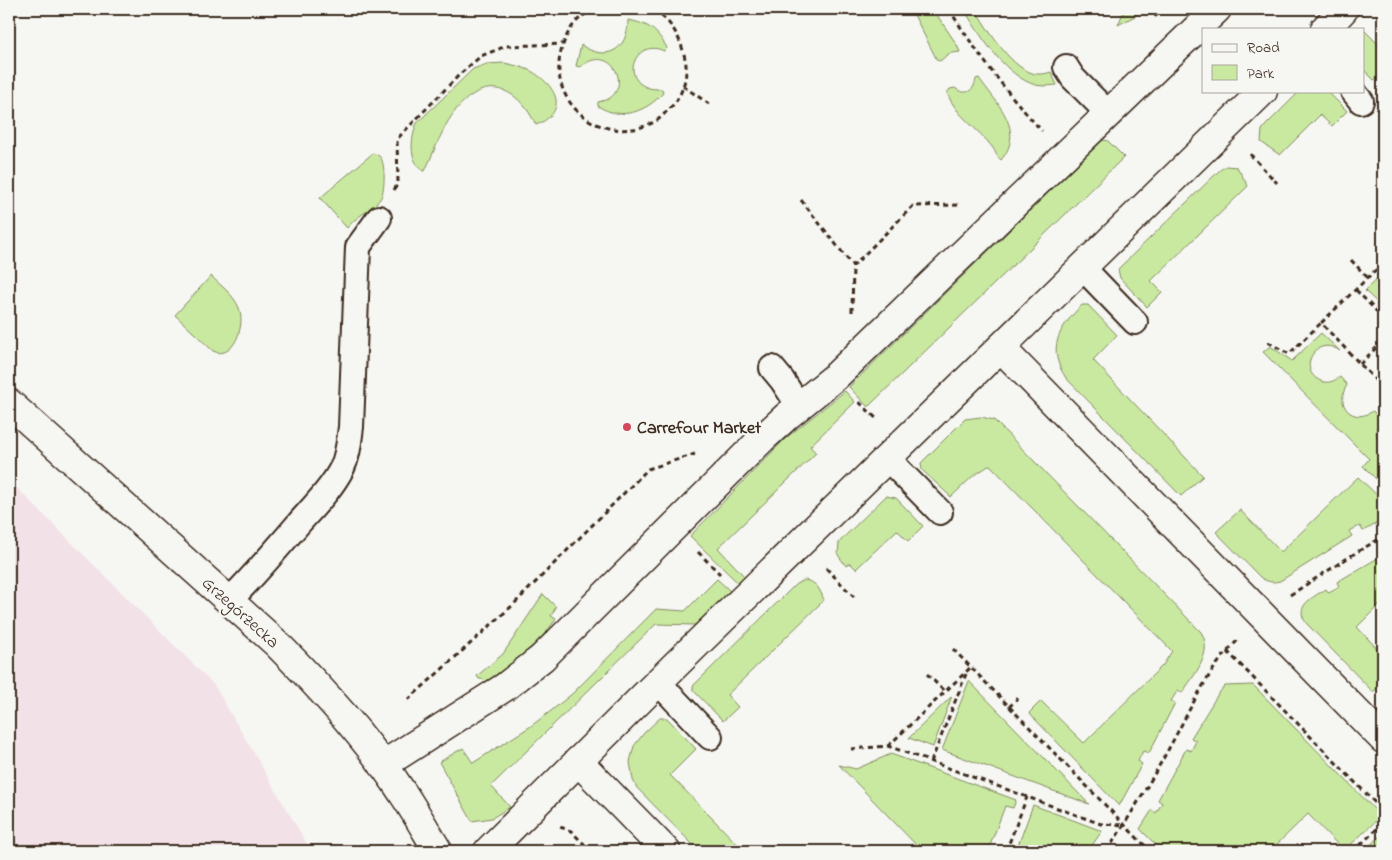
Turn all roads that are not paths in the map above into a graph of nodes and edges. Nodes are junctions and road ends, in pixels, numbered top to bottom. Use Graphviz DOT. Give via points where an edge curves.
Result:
graph roads {
  1 [pos="1217,9"];
  2 [pos="1344,9"];
  3 [pos="1326,28"];
  4 [pos="1066,67"];
  5 [pos="1262,92"];
  6 [pos="1108,113"];
  7 [pos="380,218"];
  8 [pos="1083,268"];
  9 [pos="1135,322"];
  10 [pos="1001,348"];
  11 [pos="772,368"];
  12 [pos="9,403"];
  13 [pos="799,406"];
  14 [pos="887,458"];
  15 [pos="940,512"];
  16 [pos="229,601"];
  17 [pos="658,682"];
  18 [pos="710,737"];
  19 [pos="1383,739"];
  20 [pos="578,762"];
  21 [pos="383,765"];
  22 [pos="438,851"];
  23 [pos="488,851"];
  24 [pos="666,851"];
  1 -- 6 [label="street"];
  2 -- 3 [label="street"];
  4 -- 6 [label="lane"];
  5 -- 8 [label="street"];
  6 -- 13 [label="street" via="835,377"];
  7 -- 16 [label="lane" via="358,248 352,419 343,467 323,496"];
  8 -- 9 [label="lane"];
  8 -- 10 [label="street"];
  10 -- 14 [label="street"];
  10 -- 19 [label="street"];
  11 -- 13 [label="lane"];
  12 -- 16 [label="street, Grzegórzecka"];
  13 -- 21 [label="street" via="762,438 524,674"];
  14 -- 15 [label="lane"];
  14 -- 17 [label="street"];
  16 -- 21 [label="street, Grzegórzecka" via="302,669"];
  17 -- 18 [label="lane"];
  17 -- 20 [label="street"];
  20 -- 23 [label="street"];
  20 -- 24 [label="street"];
  21 -- 22 [label="street, Grzegórzecka"];
}
